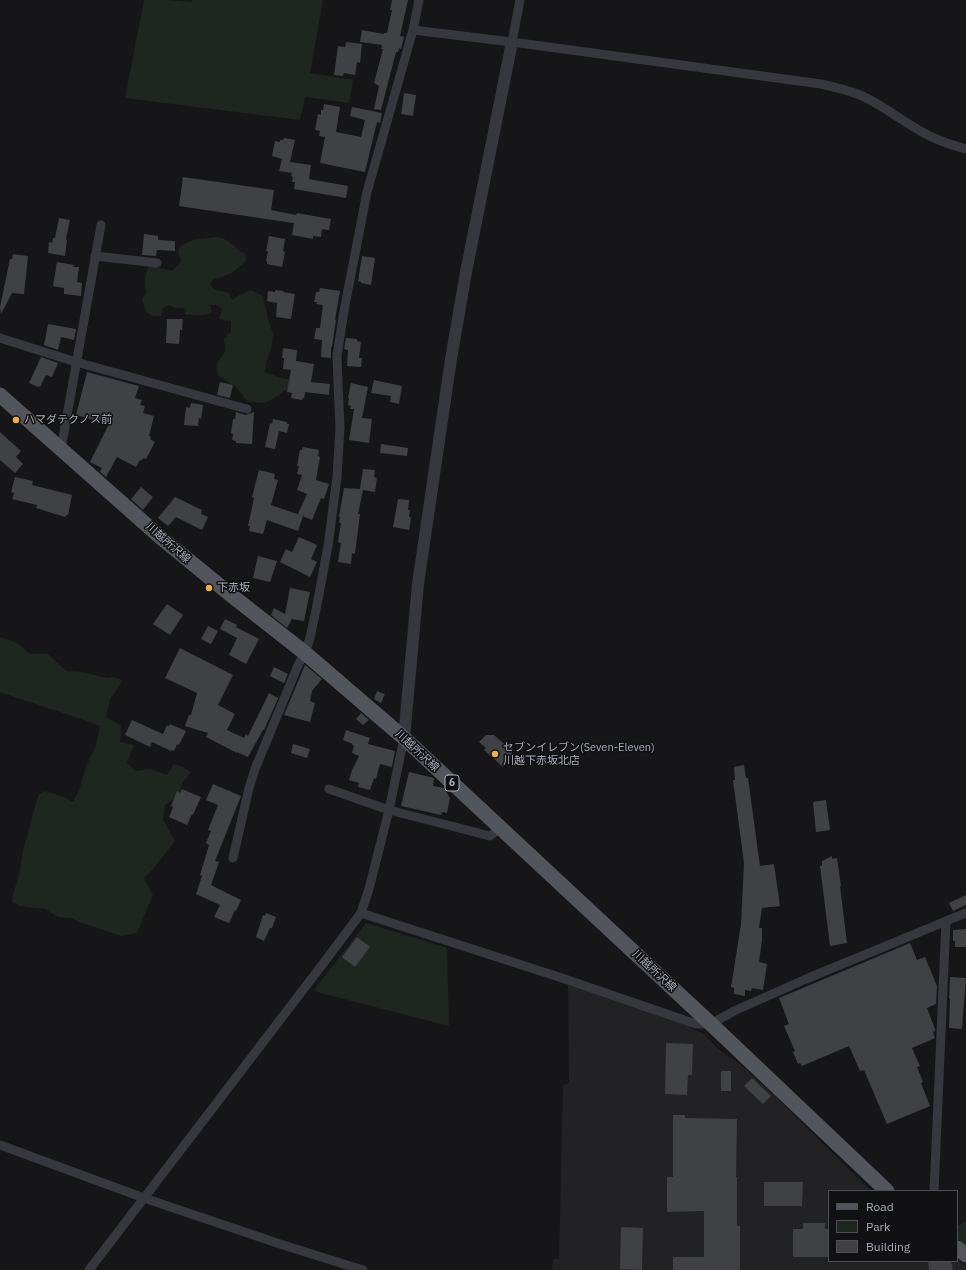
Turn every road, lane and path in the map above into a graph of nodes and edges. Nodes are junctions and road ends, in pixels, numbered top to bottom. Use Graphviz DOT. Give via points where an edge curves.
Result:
graph roads {
  1 [pos="419,0"];
  2 [pos="520,0"];
  3 [pos="413,30"];
  4 [pos="512,42"];
  5 [pos="966,149"];
  6 [pos="101,225"];
  7 [pos="95,256"];
  8 [pos="157,263"];
  9 [pos="0,338"];
  10 [pos="76,362"];
  11 [pos="0,395"];
  12 [pos="247,409"];
  13 [pos="61,449"];
  14 [pos="305,653"];
  15 [pos="404,738"];
  16 [pos="330,789"];
  17 [pos="389,810"];
  18 [pos="500,828"];
  19 [pos="232,858"];
  20 [pos="966,913"];
  21 [pos="360,914"];
  22 [pos="946,921"];
  23 [pos="711,1024"];
  24 [pos="0,1145"];
  25 [pos="886,1190"];
  26 [pos="934,1190"];
  27 [pos="144,1198"];
  28 [pos="958,1249"];
  29 [pos="966,1255"];
  30 [pos="89,1270"];
  31 [pos="363,1270"];
  1 -- 3 [label="street"];
  2 -- 4 [label="street"];
  3 -- 4 [label="street"];
  3 -- 14 [label="street" via="367,192 344,311 338,356 340,428 337,477 328,546"];
  4 -- 5 [label="street" via="844,89 875,103 927,135"];
  4 -- 15 [label="street" via="451,359 418,584"];
  6 -- 7 [label="street"];
  7 -- 8 [label="street"];
  7 -- 10 [label="street"];
  9 -- 10 [label="street"];
  10 -- 12 [label="street"];
  10 -- 13 [label="street"];
  11 -- 13 [label="main road, 川越所沢線 / 6"];
  13 -- 14 [label="main road, 川越所沢線 / 6" via="196,567"];
  14 -- 15 [label="main road, 川越所沢線 / 6"];
  14 -- 19 [label="street" via="255,769"];
  15 -- 17 [label="street"];
  15 -- 18 [label="main road, 川越所沢線 / 6"];
  16 -- 17 [label="street"];
  17 -- 18 [label="street" via="490,836"];
  17 -- 21 [label="street"];
  18 -- 23 [label="main road, 川越所沢線 / 6"];
  20 -- 22 [label="street"];
  21 -- 23 [label="street" via="562,978 696,1024"];
  21 -- 27 [label="street"];
  22 -- 23 [label="street" via="806,979"];
  22 -- 26 [label="street"];
  23 -- 25 [label="main road, 川越所沢線 / 6"];
  24 -- 27 [label="street"];
  27 -- 30 [label="street"];
  27 -- 31 [label="street"];
  28 -- 29 [label="main road"];
}
